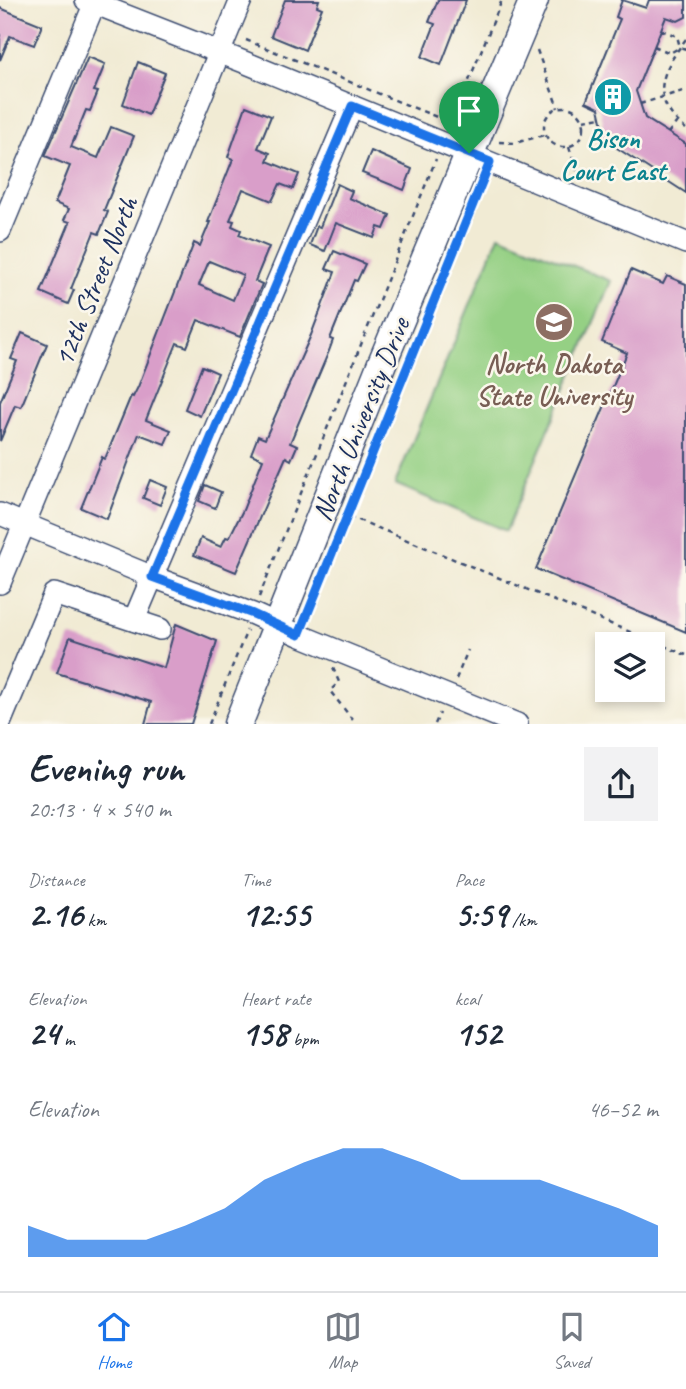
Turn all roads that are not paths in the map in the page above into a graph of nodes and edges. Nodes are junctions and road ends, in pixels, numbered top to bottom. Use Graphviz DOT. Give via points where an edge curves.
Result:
graph roads {
  1 [pos="241,0"];
  2 [pos="534,0"];
  3 [pos="92,1"];
  4 [pos="224,42"];
  5 [pos="352,106"];
  6 [pos="469,153"];
  7 [pos="0,231"];
  8 [pos="686,243"];
  9 [pos="0,514"];
  10 [pos="25,524"];
  11 [pos="152,577"];
  12 [pos="0,583"];
  13 [pos="134,620"];
  14 [pos="276,625"];
  15 [pos="160,629"];
  16 [pos="0,723"];
  17 [pos="238,724"];
  18 [pos="516,724"];
  1 -- 4 [label="street, 12th Street North"];
  2 -- 6 [label="main road, North University Drive"];
  3 -- 4 [label="street"];
  3 -- 7 [label="street"];
  4 -- 5 [label="street"];
  4 -- 10 [label="street, 12th Street North"];
  5 -- 6 [label="street"];
  5 -- 11 [label="street"];
  6 -- 8 [label="street"];
  6 -- 14 [label="main road, North University Drive"];
  9 -- 10 [label="street"];
  10 -- 11 [label="street"];
  10 -- 12 [label="street, 12th Street North"];
  11 -- 13 [label="street"];
  11 -- 14 [label="street"];
  13 -- 15 [label="street"];
  13 -- 16 [label="street" via="54,594"];
  14 -- 17 [label="main road, North University Drive"];
  14 -- 18 [label="street"];
}
